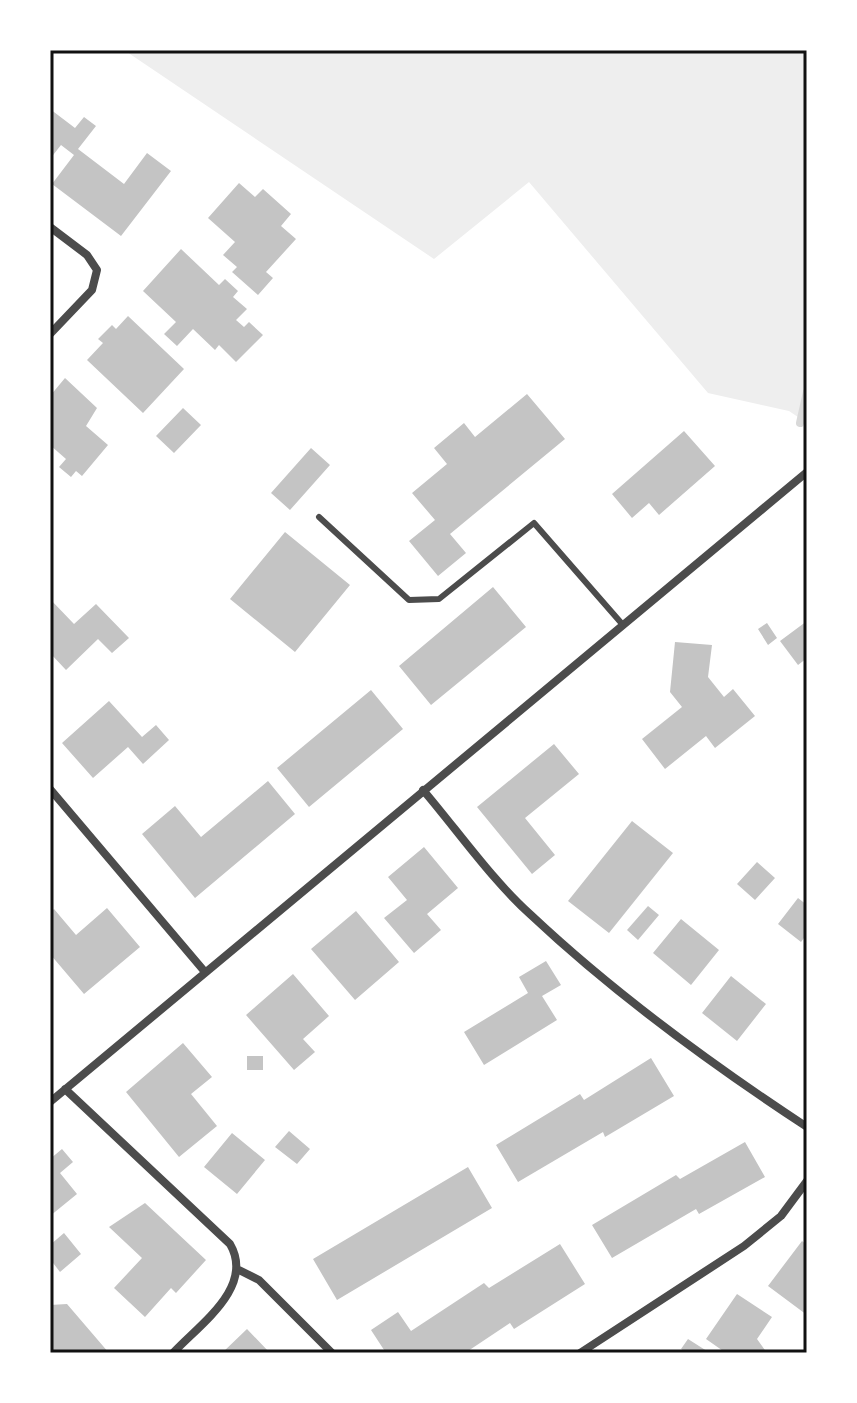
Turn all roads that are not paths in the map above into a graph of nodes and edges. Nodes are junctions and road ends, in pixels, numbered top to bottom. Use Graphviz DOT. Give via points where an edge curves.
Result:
graph roads {
  1 [pos="50,227"];
  2 [pos="50,334"];
  3 [pos="807,472"];
  4 [pos="319,517"];
  5 [pos="623,625"];
  6 [pos="50,789"];
  7 [pos="423,790"];
  8 [pos="205,972"];
  9 [pos="65,1089"];
  10 [pos="50,1102"];
  11 [pos="807,1127"];
  12 [pos="807,1181"];
  13 [pos="239,1270"];
  14 [pos="173,1353"];
  15 [pos="332,1353"];
  16 [pos="580,1353"];
  1 -- 2 [label="street" via="87,255 97,270 92,290"];
  3 -- 5 [label="street"];
  4 -- 5 [label="lane" via="409,600 439,599 534,523"];
  5 -- 7 [label="street"];
  6 -- 8 [label="street"];
  7 -- 8 [label="street"];
  7 -- 11 [label="street" via="538,922 741,1083"];
  8 -- 9 [label="street"];
  9 -- 10 [label="street"];
  9 -- 13 [label="street" via="230,1244"];
  12 -- 16 [label="street" via="781,1216 744,1246"];
  13 -- 14 [label="street" via="232,1289"];
  13 -- 15 [label="street" via="259,1280"];
}
